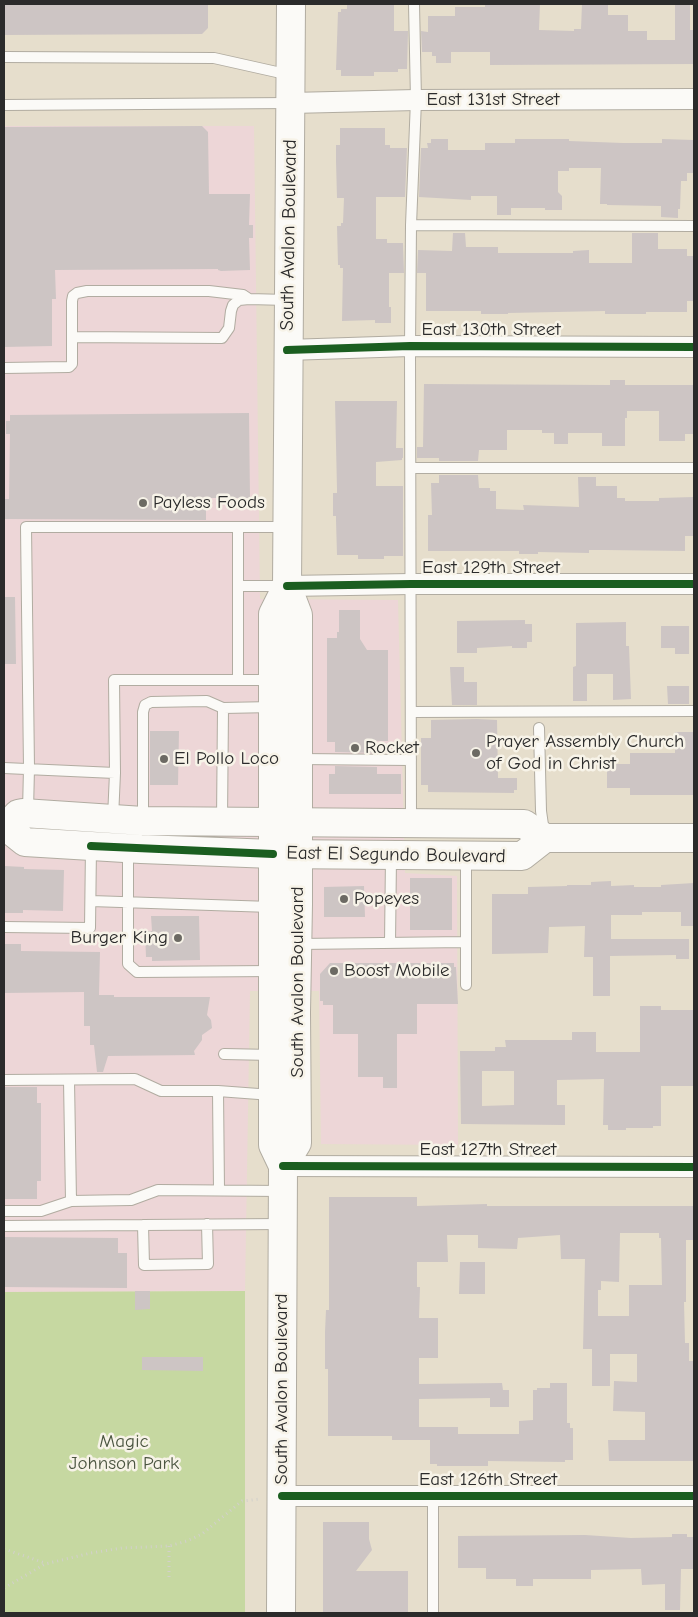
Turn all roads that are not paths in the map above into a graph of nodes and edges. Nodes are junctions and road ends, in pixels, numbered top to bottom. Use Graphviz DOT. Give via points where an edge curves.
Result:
graph roads {
  1 [pos="291,4"];
  2 [pos="414,4"];
  3 [pos="4,57"];
  4 [pos="291,76"];
  5 [pos="694,99"];
  6 [pos="416,100"];
  7 [pos="291,103"];
  8 [pos="4,105"];
  9 [pos="411,225"];
  10 [pos="694,226"];
  11 [pos="244,298"];
  12 [pos="288,300"];
  13 [pos="72,337"];
  14 [pos="410,346"];
  15 [pos="694,347"];
  16 [pos="288,350"];
  17 [pos="4,368"];
  18 [pos="411,468"];
  19 [pos="694,468"];
  20 [pos="238,528"];
  21 [pos="287,528"];
  22 [pos="411,584"];
  23 [pos="694,584"];
  24 [pos="238,586"];
  25 [pos="287,586"];
  26 [pos="238,680"];
  27 [pos="274,680"];
  28 [pos="274,707"];
  29 [pos="223,708"];
  30 [pos="411,712"];
  31 [pos="694,712"];
  32 [pos="539,728"];
  33 [pos="298,759"];
  34 [pos="411,760"];
  35 [pos="4,768"];
  36 [pos="30,768"];
  37 [pos="115,772"];
  38 [pos="113,819"];
  39 [pos="143,821"];
  40 [pos="13,822"];
  41 [pos="222,822"];
  42 [pos="286,823"];
  43 [pos="411,824"];
  44 [pos="545,838"];
  45 [pos="694,838"];
  46 [pos="92,846"];
  47 [pos="128,848"];
  48 [pos="286,854"];
  49 [pos="391,855"];
  50 [pos="466,856"];
  51 [pos="91,900"];
  52 [pos="128,902"];
  53 [pos="272,907"];
  54 [pos="4,927"];
  55 [pos="466,942"];
  56 [pos="390,943"];
  57 [pos="298,944"];
  58 [pos="273,971"];
  59 [pos="466,985"];
  60 [pos="224,1054"];
  61 [pos="273,1055"];
  62 [pos="4,1080"];
  63 [pos="70,1080"];
  64 [pos="218,1091"];
  65 [pos="273,1096"];
  66 [pos="694,1167"];
  67 [pos="282,1178"];
  68 [pos="219,1190"];
  69 [pos="71,1201"];
  70 [pos="4,1211"];
  71 [pos="207,1224"];
  72 [pos="282,1224"];
  73 [pos="143,1225"];
  74 [pos="4,1226"];
  75 [pos="282,1496"];
  76 [pos="433,1496"];
  77 [pos="694,1496"];
  78 [pos="280,1613"];
  79 [pos="433,1613"];
  1 -- 4 [label="main road, South Avalon Boulevard"];
  2 -- 6 [label="lane"];
  3 -- 4 [label="lane" via="214,58"];
  4 -- 7 [label="main road, South Avalon Boulevard"];
  5 -- 6 [label="street, East 131st Street"];
  6 -- 7 [label="street, East 131st Street"];
  6 -- 9 [label="lane"];
  7 -- 8 [label="lane"];
  7 -- 12 [label="main road, South Avalon Boulevard"];
  9 -- 10 [label="lane"];
  9 -- 14 [label="lane"];
  11 -- 12 [label="lane"];
  11 -- 13 [label="lane" via="233,305 230,324 222,338"];
  11 -- 13 [label="lane" via="210,291 77,293 72,301"];
  12 -- 16 [label="main road, South Avalon Boulevard"];
  13 -- 17 [label="lane" via="72,364 69,367"];
  14 -- 15 [label="street, East 130th Street"];
  14 -- 16 [label="street, East 130th Street"];
  14 -- 18 [label="lane"];
  16 -- 21 [label="main road, South Avalon Boulevard"];
  18 -- 19 [label="lane"];
  18 -- 22 [label="lane"];
  20 -- 21 [label="lane"];
  20 -- 24 [label="lane"];
  20 -- 36 [label="lane" via="26,527"];
  21 -- 25 [label="main road, South Avalon Boulevard"];
  22 -- 23 [label="street, East 129th Street"];
  22 -- 25 [label="street, East 129th Street"];
  22 -- 30 [label="lane"];
  24 -- 25 [label="lane"];
  24 -- 26 [label="lane"];
  25 -- 27 [label="main road, South Avalon Boulevard" via="273,614"];
  25 -- 33 [label="main road, South Avalon Boulevard" via="298,615"];
  26 -- 27 [label="lane"];
  26 -- 37 [label="lane" via="114,680"];
  27 -- 28 [label="main road, South Avalon Boulevard"];
  28 -- 29 [label="lane"];
  28 -- 42 [label="main road, South Avalon Boulevard"];
  29 -- 39 [label="lane" via="208,701 151,702 145,705"];
  29 -- 41 [label="lane"];
  30 -- 31 [label="lane"];
  30 -- 34 [label="lane"];
  32 -- 44 [label="lane" via="540,811"];
  33 -- 34 [label="lane"];
  33 -- 42 [label="main road, South Avalon Boulevard"];
  34 -- 43 [label="lane"];
  35 -- 36 [label="lane"];
  36 -- 37 [label="lane"];
  36 -- 40 [label="lane"];
  37 -- 38 [label="lane"];
  38 -- 39 [label="main road, East El Segundo Boulevard"];
  38 -- 40 [label="main road, East El Segundo Boulevard"];
  39 -- 41 [label="main road, East El Segundo Boulevard"];
  40 -- 46 [label="main road, East El Segundo Boulevard" via="25,842"];
  41 -- 42 [label="main road, East El Segundo Boulevard"];
  42 -- 43 [label="main road, East El Segundo Boulevard"];
  42 -- 48 [label="main road, South Avalon Boulevard"];
  43 -- 44 [label="main road, East El Segundo Boulevard" via="524,824"];
  44 -- 45 [label="main road"];
  44 -- 50 [label="main road, East El Segundo Boulevard" via="522,856"];
  46 -- 47 [label="main road, East El Segundo Boulevard"];
  46 -- 51 [label="lane"];
  47 -- 48 [label="main road, East El Segundo Boulevard"];
  47 -- 52 [label="lane"];
  48 -- 49 [label="main road, East El Segundo Boulevard"];
  48 -- 53 [label="main road, South Avalon Boulevard"];
  48 -- 57 [label="main road, South Avalon Boulevard"];
  49 -- 50 [label="main road, East El Segundo Boulevard"];
  49 -- 56 [label="lane"];
  50 -- 55 [label="lane"];
  51 -- 52 [label="lane"];
  51 -- 54 [label="lane" via="90,928"];
  52 -- 53 [label="lane"];
  52 -- 58 [label="lane" via="128,964 137,972"];
  53 -- 58 [label="main road, South Avalon Boulevard"];
  55 -- 56 [label="lane"];
  55 -- 59 [label="lane"];
  56 -- 57 [label="lane"];
  57 -- 67 [label="main road, South Avalon Boulevard" via="297,1143"];
  58 -- 61 [label="main road, South Avalon Boulevard"];
  60 -- 61 [label="lane"];
  61 -- 65 [label="main road, South Avalon Boulevard"];
  62 -- 63 [label="lane"];
  63 -- 64 [label="lane" via="135,1079 161,1091"];
  63 -- 69 [label="lane"];
  64 -- 65 [label="lane"];
  64 -- 68 [label="lane"];
  65 -- 67 [label="main road, South Avalon Boulevard" via="273,1144"];
  66 -- 67 [label="street, East 127th Street"];
  67 -- 68 [label="lane"];
  67 -- 72 [label="main road, South Avalon Boulevard"];
  68 -- 69 [label="lane" via="158,1190 132,1200"];
  69 -- 70 [label="lane" via="41,1211"];
  71 -- 72 [label="lane"];
  71 -- 73 [label="lane"];
  71 -- 73 [label="lane" via="208,1264 180,1265 144,1265"];
  72 -- 75 [label="main road, South Avalon Boulevard"];
  73 -- 74 [label="lane"];
  75 -- 76 [label="street, East 126th Street"];
  75 -- 78 [label="main road, South Avalon Boulevard"];
  76 -- 77 [label="street, East 126th Street"];
  76 -- 79 [label="lane"];
}
